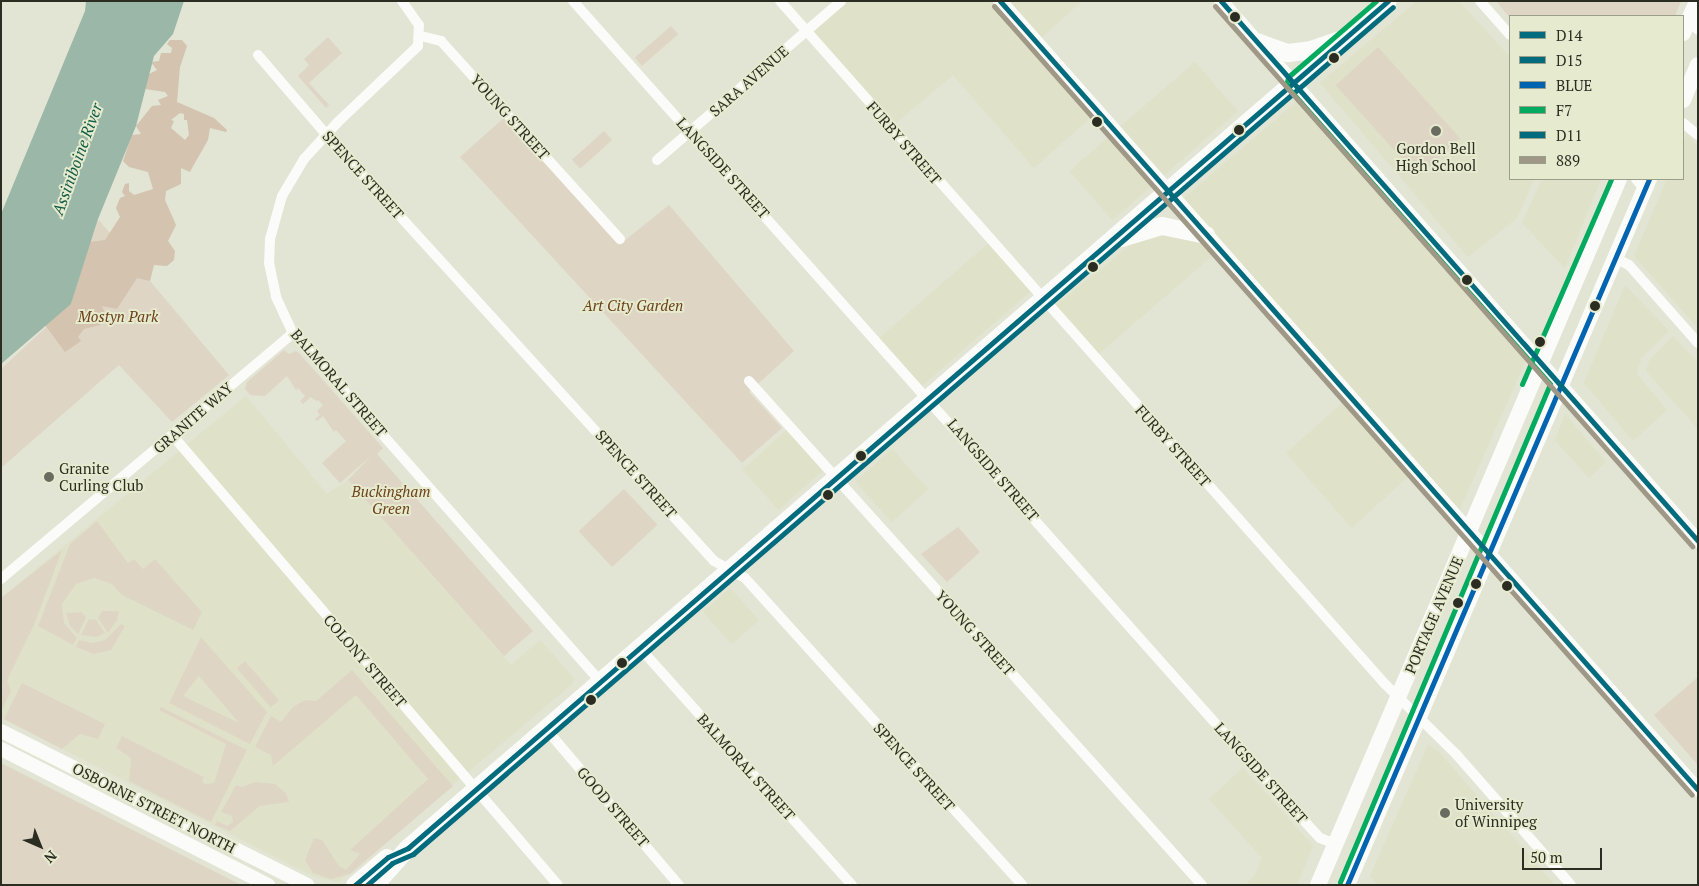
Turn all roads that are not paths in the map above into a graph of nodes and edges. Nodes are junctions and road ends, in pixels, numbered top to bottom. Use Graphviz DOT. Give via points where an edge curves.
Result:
graph roads {
  1 [pos="402,1"];
  2 [pos="573,1"];
  3 [pos="780,1"];
  4 [pos="840,1"];
  5 [pos="1000,1"];
  6 [pos="1221,1"];
  7 [pos="1388,1"];
  8 [pos="1480,1"];
  9 [pos="1697,1"];
  10 [pos="1690,28"];
  11 [pos="806,31"];
  12 [pos="1509,34"];
  13 [pos="421,36"];
  14 [pos="1347,37"];
  15 [pos="1257,42"];
  16 [pos="258,55"];
  17 [pos="1698,65"];
  18 [pos="1293,83"];
  19 [pos="1684,98"];
  20 [pos="1684,124"];
  21 [pos="690,132"];
  22 [pos="326,135"];
  23 [pos="1698,135"];
  24 [pos="657,160"];
  25 [pos="1619,180"];
  26 [pos="1643,182"];
  27 [pos="1169,192"];
  28 [pos="1206,234"];
  29 [pos="620,239"];
  30 [pos="1110,243"];
  31 [pos="1614,258"];
  32 [pos="1043,300"];
  33 [pos="293,333"];
  34 [pos="1698,343"];
  35 [pos="1540,362"];
  36 [pos="749,381"];
  37 [pos="1560,383"];
  38 [pos="928,397"];
  39 [pos="173,436"];
  40 [pos="836,478"];
  41 [pos="1469,532"];
  42 [pos="1698,541"];
  43 [pos="1488,553"];
  44 [pos="730,570"];
  45 [pos="1,579"];
  46 [pos="640,648"];
  47 [pos="600,681"];
  48 [pos="1399,697"];
  49 [pos="1419,716"];
  50 [pos="546,729"];
  51 [pos="1,731"];
  52 [pos="1,749"];
  53 [pos="476,789"];
  54 [pos="1698,790"];
  55 [pos="1336,844"];
  56 [pos="408,848"];
  57 [pos="1349,884"];
  58 [pos="268,885"];
  59 [pos="307,885"];
  60 [pos="355,885"];
  61 [pos="375,885"];
  62 [pos="558,885"];
  63 [pos="679,885"];
  64 [pos="852,885"];
  65 [pos="1022,885"];
  66 [pos="1202,885"];
  67 [pos="1318,885"];
  68 [pos="1571,885"];
  1 -- 13 [label="street" via="417,20"];
  2 -- 21 [label="street, LANGSIDE STREET"];
  3 -- 11 [label="street, FURBY STREET"];
  4 -- 11 [label="street, SARA AVENUE"];
  5 -- 27 [label="main road"];
  6 -- 15 [label="main road"];
  7 -- 14 [label="highway"];
  8 -- 12 [label="street"];
  9 -- 10 [label="main road"];
  11 -- 21 [label="street, SARA AVENUE"];
  11 -- 32 [label="street, FURBY STREET"];
  13 -- 22 [label="street, BALMORAL STREET" via="414,51"];
  13 -- 29 [label="street, YOUNG STREET" via="441,41"];
  14 -- 15 [label="highway" via="1310,50 1288,53"];
  14 -- 18 [label="highway"];
  15 -- 18 [label="main road"];
  16 -- 22 [label="street, SPENCE STREET"];
  17 -- 19 [label="main road"];
  18 -- 27 [label="highway"];
  18 -- 35 [label="main road"];
  20 -- 23 [label="street"];
  21 -- 24 [label="street, SARA AVENUE"];
  21 -- 38 [label="street, LANGSIDE STREET"];
  22 -- 33 [label="street, BALMORAL STREET" via="288,184 270,239 269,263 276,297"];
  22 -- 44 [label="street, SPENCE STREET" via="714,561"];
  25 -- 35 [label="main road, PORTAGE AVENUE"];
  26 -- 31 [label="main road, PORTAGE AVENUE"];
  27 -- 28 [label="main road"];
  27 -- 30 [label="highway"];
  28 -- 30 [label="highway" via="1162,226"];
  28 -- 41 [label="main road"];
  30 -- 32 [label="highway"];
  31 -- 34 [label="street" via="1629,265"];
  31 -- 37 [label="main road, PORTAGE AVENUE"];
  32 -- 38 [label="highway"];
  32 -- 48 [label="street, FURBY STREET"];
  33 -- 39 [label="street, GRANITE WAY"];
  33 -- 47 [label="street, BALMORAL STREET"];
  35 -- 37 [label="main road"];
  35 -- 41 [label="main road, PORTAGE AVENUE"];
  36 -- 40 [label="street, YOUNG STREET"];
  37 -- 42 [label="main road"];
  37 -- 43 [label="main road, PORTAGE AVENUE"];
  38 -- 40 [label="highway"];
  38 -- 55 [label="street, LANGSIDE STREET" via="1256,769 1320,838"];
  39 -- 45 [label="street, GRANITE WAY"];
  39 -- 53 [label="street, COLONY STREET"];
  40 -- 44 [label="highway"];
  40 -- 66 [label="street, YOUNG STREET"];
  41 -- 43 [label="main road"];
  41 -- 48 [label="main road, PORTAGE AVENUE"];
  43 -- 49 [label="main road, PORTAGE AVENUE"];
  43 -- 54 [label="main road"];
  44 -- 46 [label="highway"];
  44 -- 65 [label="street, SPENCE STREET" via="745,578"];
  46 -- 47 [label="highway"];
  46 -- 64 [label="street, BALMORAL STREET"];
  47 -- 50 [label="highway"];
  48 -- 49 [label="street, FURBY STREET"];
  48 -- 55 [label="main road, PORTAGE AVENUE"];
  49 -- 57 [label="main road, PORTAGE AVENUE"];
  49 -- 68 [label="street, FURBY STREET"];
  50 -- 53 [label="highway"];
  50 -- 63 [label="street, GOOD STREET"];
  51 -- 59 [label="main road, OSBORNE STREET NORTH"];
  52 -- 58 [label="main road, OSBORNE STREET NORTH"];
  53 -- 56 [label="highway"];
  53 -- 62 [label="street, COLONY STREET"];
  55 -- 67 [label="main road, PORTAGE AVENUE"];
  56 -- 60 [label="highway" via="388,857"];
  56 -- 61 [label="highway"];
}
